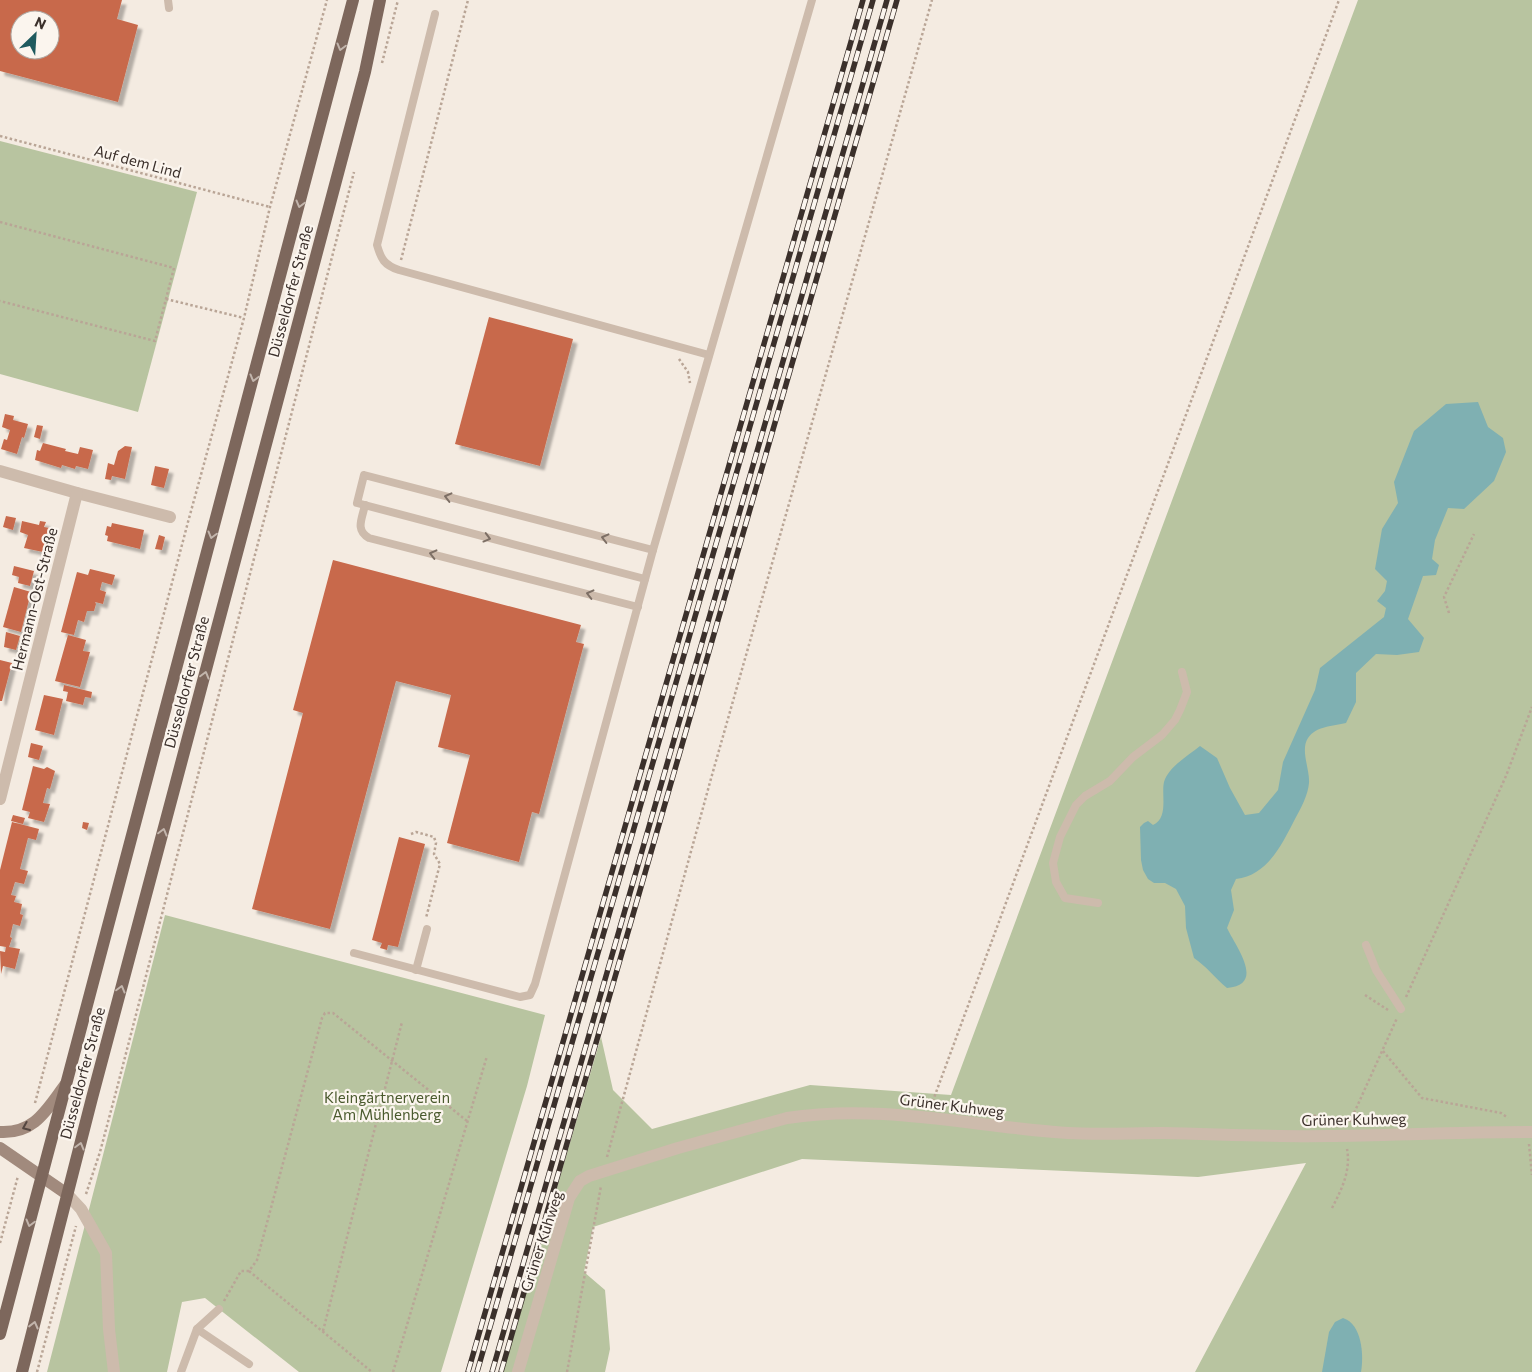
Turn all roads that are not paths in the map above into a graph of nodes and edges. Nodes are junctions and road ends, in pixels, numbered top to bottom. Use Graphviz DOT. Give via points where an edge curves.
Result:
graph roads {
  1 [pos="354,0"];
  2 [pos="380,0"];
  3 [pos="812,0"];
  4 [pos="435,14"];
  5 [pos="709,355"];
  6 [pos="0,471"];
  7 [pos="77,493"];
  8 [pos="365,505"];
  9 [pos="170,517"];
  10 [pos="653,550"];
  11 [pos="645,579"];
  12 [pos="638,606"];
  13 [pos="1182,672"];
  14 [pos="0,799"];
  15 [pos="1098,902"];
  16 [pos="427,929"];
  17 [pos="1366,945"];
  18 [pos="354,953"];
  19 [pos="416,970"];
  20 [pos="1401,1009"];
  21 [pos="67,1082"];
  22 [pos="0,1132"];
  23 [pos="1530,1132"];
  24 [pos="0,1148"];
  25 [pos="42,1176"];
  26 [pos="67,1194"];
  27 [pos="219,1309"];
  28 [pos="198,1329"];
  29 [pos="0,1334"];
  30 [pos="249,1364"];
  31 [pos="22,1372"];
  32 [pos="114,1372"];
  33 [pos="180,1372"];
  34 [pos="518,1372"];
  1 -- 21 [label="main road, Düsseldorfer Straße, one-way"];
  26 -- 2 [label="main road, Düsseldorfer Straße, one-way" via="365,72"];
  3 -- 5 [label="lane"];
  4 -- 5 [label="lane" via="377,245 380,258 399,270"];
  5 -- 10 [label="lane"];
  6 -- 7 [label="street"];
  7 -- 9 [label="street"];
  7 -- 14 [label="street, Hermann-Ost-Straße"];
  10 -- 8 [label="lane, one-way" via="364,476 357,503"];
  8 -- 11 [label="lane, one-way"];
  12 -- 8 [label="lane, one-way" via="369,538 362,534 360,528"];
  10 -- 11 [label="lane"];
  11 -- 12 [label="lane"];
  12 -- 19 [label="lane" via="530,995 520,997"];
  13 -- 15 [label="lane" via="1187,692 1175,720 1110,781 1076,805 1060,837 1053,863 1056,882 1065,898"];
  16 -- 19 [label="lane"];
  17 -- 20 [label="lane" via="1376,970"];
  18 -- 19 [label="lane"];
  21 -- 22 [label="street, one-way" via="40,1119 28,1128"];
  21 -- 25 [label="main road, Düsseldorfer Straße"];
  23 -- 34 [label="street, Grüner Kuhweg" via="1344,1136 1070,1133 927,1116 861,1112 787,1118 580,1181 569,1198"];
  24 -- 25 [label="street"];
  25 -- 26 [label="street"];
  25 -- 29 [label="main road, Düsseldorfer Straße, one-way"];
  31 -- 26 [label="main road, Düsseldorfer Straße, one-way"];
  26 -- 32 [label="street" via="80,1209 106,1253"];
  27 -- 28 [label="lane"];
  28 -- 30 [label="lane"];
  28 -- 33 [label="lane"];
}
